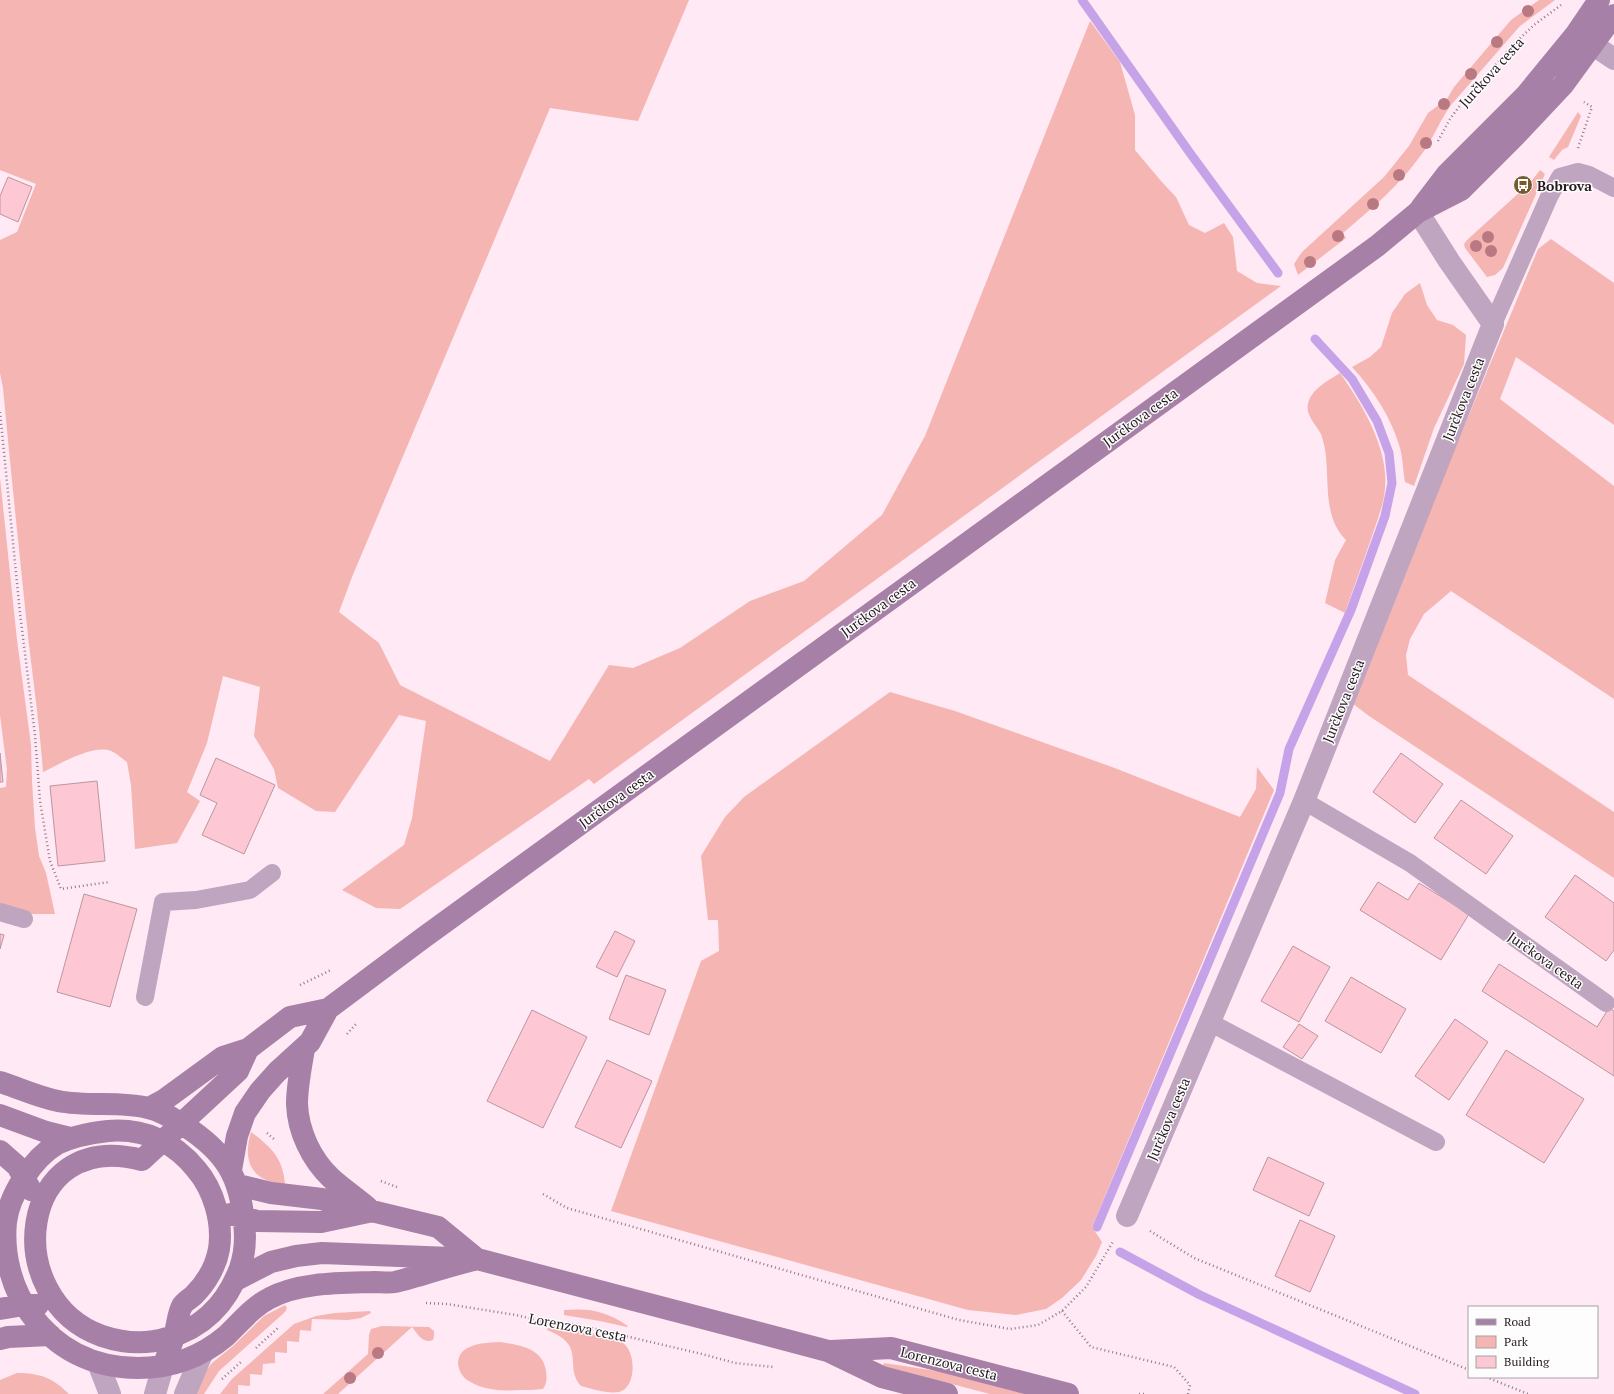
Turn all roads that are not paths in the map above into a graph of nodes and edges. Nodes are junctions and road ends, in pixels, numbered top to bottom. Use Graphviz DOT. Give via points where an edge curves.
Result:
graph roads {
  1 [pos="1599,0"];
  2 [pos="1614,15"];
  3 [pos="1585,40"];
  4 [pos="1614,59"];
  5 [pos="1614,188"];
  6 [pos="1418,212"];
  7 [pos="1493,324"];
  8 [pos="1304,801"];
  9 [pos="272,873"];
  10 [pos="0,912"];
  11 [pos="24,919"];
  12 [pos="145,997"];
  13 [pos="1606,1002"];
  14 [pos="328,1009"];
  15 [pos="1209,1022"];
  16 [pos="248,1049"];
  17 [pos="304,1049"];
  18 [pos="0,1082"];
  19 [pos="149,1108"];
  20 [pos="0,1115"];
  21 [pos="181,1124"];
  22 [pos="70,1138"];
  23 [pos="163,1140"];
  24 [pos="1436,1142"];
  25 [pos="0,1152"];
  26 [pos="234,1177"];
  27 [pos="24,1178"];
  28 [pos="38,1203"];
  29 [pos="216,1209"];
  30 [pos="373,1211"];
  31 [pos="3,1214"];
  32 [pos="1127,1216"];
  33 [pos="244,1218"];
  34 [pos="3,1246"];
  35 [pos="477,1259"];
  36 [pos="236,1280"];
  37 [pos="24,1305"];
  38 [pos="55,1305"];
  39 [pos="0,1309"];
  40 [pos="50,1335"];
  41 [pos="174,1336"];
  42 [pos="0,1339"];
  43 [pos="828,1351"];
  44 [pos="202,1354"];
  45 [pos="98,1363"];
  46 [pos="163,1366"];
  47 [pos="110,1394"];
  48 [pos="155,1394"];
  49 [pos="185,1394"];
  50 [pos="946,1394"];
  51 [pos="1068,1394"];
  1 -- 3 [label="street, Jurčkova cesta"];
  2 -- 3 [label="street, Jurčkova cesta"];
  3 -- 4 [label="street"];
  3 -- 6 [label="street, Jurčkova cesta" via="1552,96 1514,137 1461,190"];
  5 -- 7 [label="lane" via="1589,174 1578,172 1560,177"];
  6 -- 7 [label="street"];
  6 -- 14 [label="street, Jurčkova cesta" via="1377,246"];
  7 -- 8 [label="street, Jurčkova cesta"];
  8 -- 13 [label="lane, Jurčkova cesta" via="1410,863"];
  8 -- 15 [label="street, Jurčkova cesta"];
  9 -- 12 [label="lane" via="250,890 196,900 163,902"];
  10 -- 11 [label="lane"];
  14 -- 16 [label="street, Jurčkova cesta" via="290,1017"];
  14 -- 17 [label="street, Jurčkova cesta"];
  15 -- 24 [label="lane"];
  15 -- 32 [label="street, Jurčkova cesta"];
  16 -- 19 [label="street, Jurčkova cesta" via="223,1057 171,1096"];
  16 -- 21 [label="street, Jurčkova cesta" via="238,1071"];
  17 -- 26 [label="street, Jurčkova cesta" via="277,1072 245,1113 238,1136"];
  17 -- 30 [label="street, Jurčkova cesta" via="297,1102 301,1130 321,1167"];
  18 -- 19 [label="street" via="59,1101 126,1104"];
  19 -- 21 [label="street" via="166,1114"];
  20 -- 22 [label="street"];
  21 -- 23 [label="street, Jurčkova cesta"];
  21 -- 26 [label="street" via="208,1143"];
  22 -- 23 [label="street" via="116,1130 135,1131"];
  22 -- 27 [label="street" via="42,1156"];
  23 -- 28 [label="street, Jurčkova cesta" via="142,1160 114,1156 98,1157 68,1167 45,1190"];
  23 -- 29 [label="street" via="191,1163 202,1176"];
  25 -- 27 [label="street" via="17,1166"];
  26 -- 30 [label="street, Lorenzova cesta" via="271,1193 322,1199"];
  26 -- 33 [label="street"];
  27 -- 28 [label="street"];
  27 -- 31 [label="street"];
  28 -- 38 [label="street, Jurčkova cesta" via="31,1232 32,1247 40,1279"];
  29 -- 33 [label="street, Lorenzova cesta"];
  29 -- 41 [label="street" via="220,1238 213,1267 205,1283 182,1306"];
  30 -- 33 [label="street, Lorenzova cesta" via="321,1222 274,1222"];
  30 -- 35 [label="street, Lorenzova cesta" via="438,1227"];
  31 -- 34 [label="street"];
  33 -- 36 [label="street" via="245,1250"];
  34 -- 37 [label="street" via="15,1286"];
  35 -- 36 [label="street, Lorenzova cesta" via="322,1253 271,1262"];
  35 -- 43 [label="street, Lorenzova cesta"];
  35 -- 44 [label="street" via="394,1282 323,1285 296,1289 270,1298"];
  36 -- 41 [label="street, Jurčkova cesta" via="217,1308 205,1320 190,1330"];
  37 -- 38 [label="street"];
  37 -- 39 [label="street"];
  37 -- 40 [label="street"];
  38 -- 41 [label="street, Jurčkova cesta" via="87,1330 114,1340 149,1342"];
  40 -- 42 [label="street"];
  40 -- 45 [label="street" via="68,1349"];
  41 -- 46 [label="street"];
  43 -- 50 [label="street, Lorenzova cesta" via="882,1377"];
  43 -- 51 [label="street, Lorenzova cesta" via="891,1348"];
  44 -- 46 [label="street"];
  44 -- 49 [label="street"];
  45 -- 46 [label="street" via="138,1368"];
  45 -- 47 [label="street"];
  46 -- 48 [label="street"];
}
